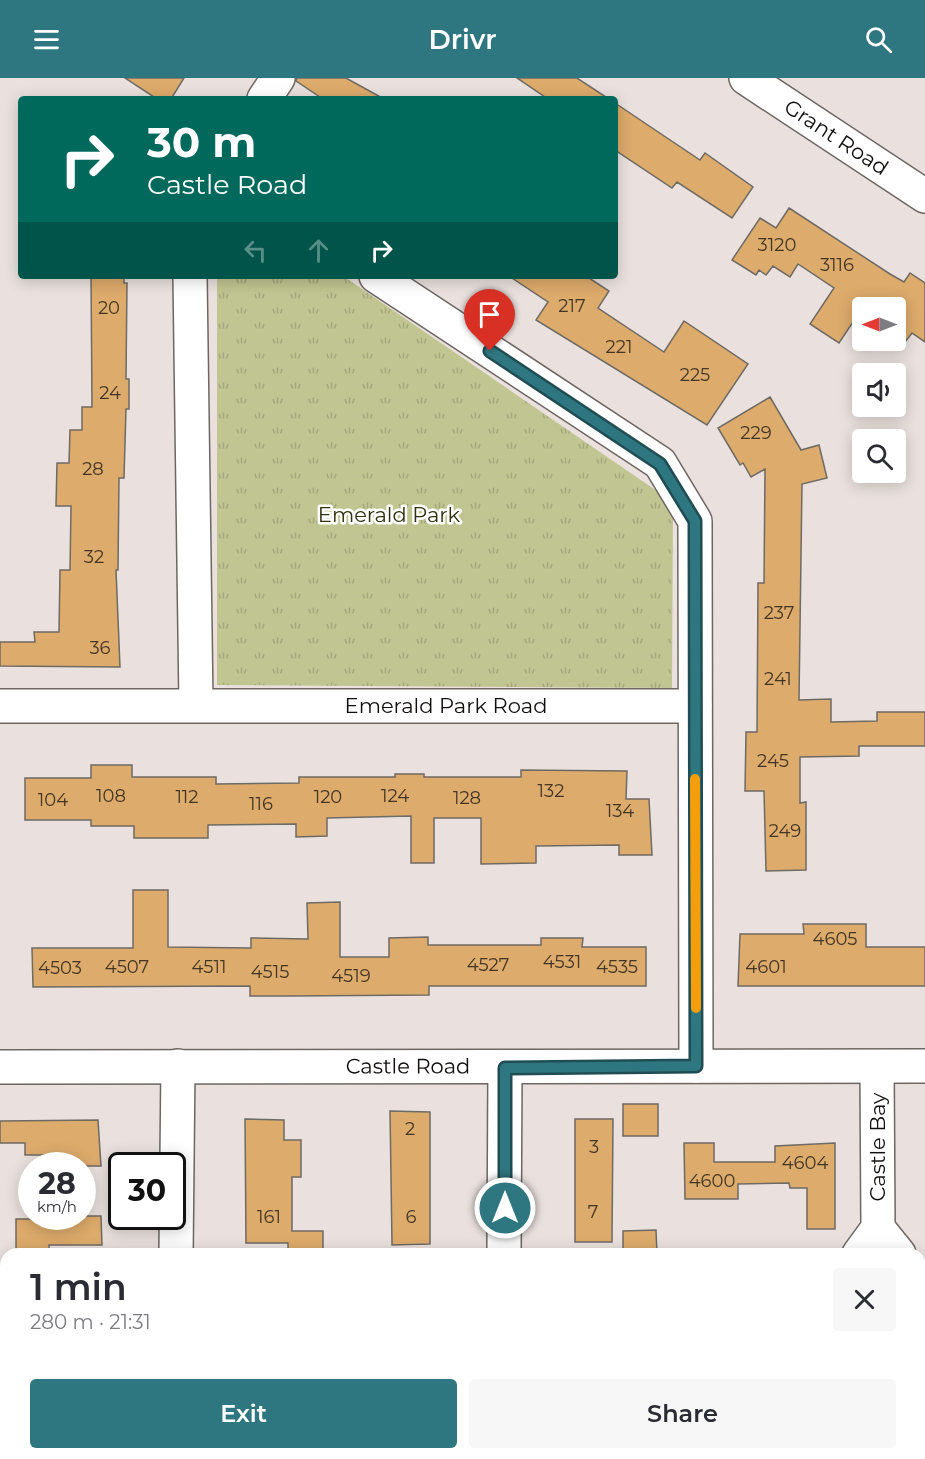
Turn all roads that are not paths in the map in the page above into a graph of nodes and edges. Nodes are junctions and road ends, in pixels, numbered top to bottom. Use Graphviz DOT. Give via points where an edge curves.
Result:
graph roads {
  1 [pos="278,78"];
  2 [pos="746,78"];
  3 [pos="266,96"];
  4 [pos="925,196"];
  5 [pos="190,279"];
  6 [pos="381,279"];
  7 [pos="196,704"];
  8 [pos="0,706"];
  9 [pos="695,706"];
  10 [pos="178,1066"];
  11 [pos="696,1066"];
  12 [pos="877,1066"];
  13 [pos="925,1066"];
  14 [pos="0,1067"];
  15 [pos="505,1068"];
  16 [pos="878,1228"];
  17 [pos="176,1248"];
  18 [pos="504,1248"];
  19 [pos="863,1248"];
  20 [pos="894,1248"];
  1 -- 3 [label="street"];
  2 -- 4 [label="street, Grant Road"];
  5 -- 7 [label="street"];
  6 -- 9 [label="street" via="660,464 695,521"];
  7 -- 8 [label="street, Emerald Park Road"];
  7 -- 9 [label="street, Emerald Park Road"];
  9 -- 11 [label="street"];
  10 -- 14 [label="street, Castle Road"];
  10 -- 15 [label="street, Castle Road"];
  10 -- 17 [label="street"];
  11 -- 12 [label="street, Castle Road"];
  11 -- 15 [label="street, Castle Road"];
  12 -- 13 [label="street, Castle Road"];
  12 -- 16 [label="street, Castle Bay"];
  15 -- 18 [label="street"];
  16 -- 19 [label="street, Castle Bay"];
  16 -- 20 [label="street, Castle Bay"];
}
